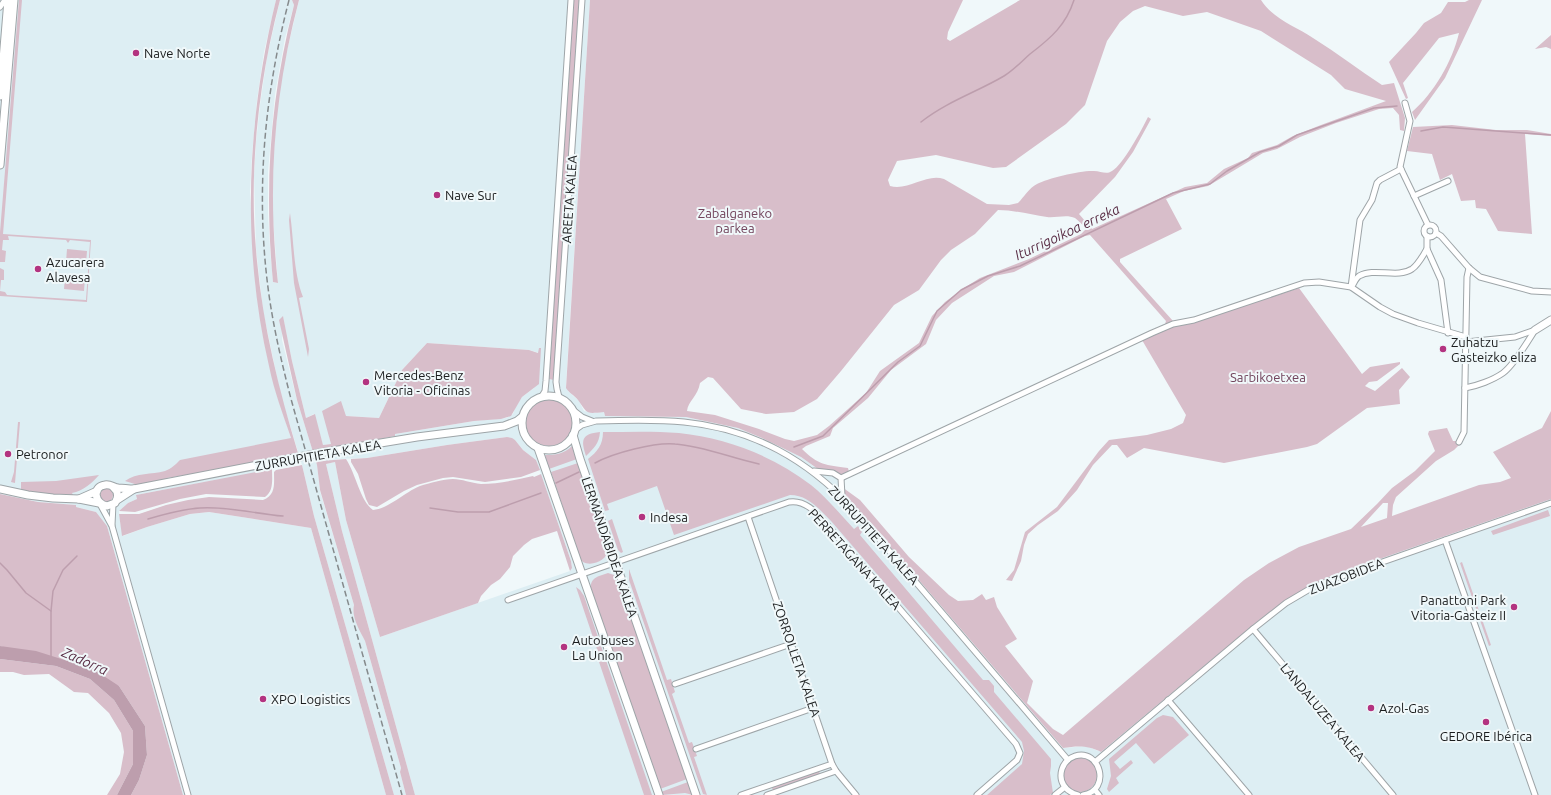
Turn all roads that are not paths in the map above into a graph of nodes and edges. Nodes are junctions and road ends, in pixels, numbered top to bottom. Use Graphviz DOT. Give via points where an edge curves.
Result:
graph roads {
  1 [pos="5,0"];
  2 [pos="8,0"];
  3 [pos="14,0"];
  4 [pos="571,0"];
  5 [pos="582,0"];
  6 [pos="0,7"];
  7 [pos="6,23"];
  8 [pos="0,34"];
  9 [pos="5,42"];
  10 [pos="0,96"];
  11 [pos="1405,103"];
  12 [pos="0,165"];
  13 [pos="1401,169"];
  14 [pos="1448,181"];
  15 [pos="1414,196"];
  16 [pos="1428,225"];
  17 [pos="1436,234"];
  18 [pos="1427,236"];
  19 [pos="1427,249"];
  20 [pos="1469,268"];
  21 [pos="1352,287"];
  22 [pos="1551,292"];
  23 [pos="1551,320"];
  24 [pos="1535,330"];
  25 [pos="1448,332"];
  26 [pos="1466,340"];
  27 [pos="1465,388"];
  28 [pos="542,396"];
  29 [pos="559,397"];
  30 [pos="573,410"];
  31 [pos="522,417"];
  32 [pos="592,421"];
  33 [pos="504,426"];
  34 [pos="523,431"];
  35 [pos="574,433"];
  36 [pos="1459,442"];
  37 [pos="538,448"];
  38 [pos="813,471"];
  39 [pos="841,478"];
  40 [pos="113,486"];
  41 [pos="0,489"];
  42 [pos="134,489"];
  43 [pos="97,490"];
  44 [pos="842,496"];
  45 [pos="79,499"];
  46 [pos="115,502"];
  47 [pos="1551,503"];
  48 [pos="100,504"];
  49 [pos="748,517"];
  50 [pos="112,526"];
  51 [pos="1445,540"];
  52 [pos="615,563"];
  53 [pos="583,574"];
  54 [pos="508,600"];
  55 [pos="1253,629"];
  56 [pos="791,644"];
  57 [pos="675,684"];
  58 [pos="1168,700"];
  59 [pos="814,708"];
  60 [pos="696,748"];
  61 [pos="1068,760"];
  62 [pos="1095,762"];
  63 [pos="832,764"];
  64 [pos="836,772"];
  65 [pos="1065,787"];
  66 [pos="1095,790"];
  67 [pos="188,795"];
  68 [pos="659,795"];
  69 [pos="696,795"];
  70 [pos="741,795"];
  71 [pos="767,795"];
  72 [pos="856,795"];
  73 [pos="977,795"];
  74 [pos="1055,795"];
  75 [pos="1078,795"];
  76 [pos="1084,795"];
  77 [pos="1099,795"];
  78 [pos="1249,795"];
  79 [pos="1393,795"];
  80 [pos="1535,795"];
  1 -- 6 [label="street"];
  2 -- 7 [label="street"];
  3 -- 7 [label="street"];
  4 -- 28 [label="street, AREETA KALEA" via="546,381"];
  5 -- 29 [label="street, AREETA KALEA" via="556,382"];
  7 -- 9 [label="street"];
  7 -- 12 [label="street"];
  8 -- 9 [label="street"];
  9 -- 10 [label="street"];
  11 -- 13 [label="street" via="1410,121 1400,161"];
  13 -- 15 [label="street"];
  13 -- 21 [label="street" via="1377,183 1372,200 1360,220"];
  14 -- 15 [label="street"];
  15 -- 16 [label="street"];
  16 -- 17 [label="street" via="1434,226"];
  16 -- 18 [label="street" via="1424,230"];
  17 -- 18 [label="street" via="1433,237"];
  17 -- 20 [label="street" via="1441,236"];
  18 -- 19 [label="street"];
  19 -- 21 [label="street" via="1416,266 1410,270 1400,273 1368,273 1358,276"];
  19 -- 25 [label="street" via="1442,280"];
  20 -- 22 [label="street" via="1480,277 1532,291"];
  20 -- 26 [label="street" via="1466,277"];
  21 -- 25 [label="street" via="1393,314"];
  21 -- 39 [label="street" via="1319,282 1304,283 1194,320 1173,324"];
  23 -- 24 [label="street"];
  24 -- 26 [label="street" via="1515,337"];
  24 -- 27 [label="street" via="1504,372 1485,382"];
  25 -- 26 [label="street"];
  26 -- 27 [label="street"];
  27 -- 36 [label="street" via="1464,432"];
  28 -- 29 [label="street"];
  28 -- 31 [label="street" via="527,406"];
  29 -- 30 [label="street"];
  30 -- 32 [label="street, ZURRUPITIETA KALEA"];
  30 -- 35 [label="street" via="576,416"];
  31 -- 33 [label="street, ZURRUPITIETA KALEA"];
  31 -- 34 [label="street"];
  32 -- 35 [label="street, ZURRUPITIETA KALEA" via="582,425"];
  32 -- 38 [label="street, ZURRUPITIETA KALEA" via="684,422 723,428 772,446"];
  33 -- 34 [label="street, ZURRUPITIETA KALEA"];
  33 -- 42 [label="street, ZURRUPITIETA KALEA, bridge" via="417,437"];
  34 -- 37 [label="street" via="531,444"];
  35 -- 37 [label="street" via="558,448"];
  35 -- 52 [label="street, LERMANDABIDEA KALEA" via="580,459"];
  37 -- 53 [label="street"];
  38 -- 39 [label="street" via="833,473"];
  38 -- 44 [label="street, ZURRUPITIETA KALEA"];
  39 -- 44 [label="street"];
  40 -- 42 [label="street, ZURRUPITIETA KALEA"];
  40 -- 43 [label="street" via="103,485"];
  40 -- 46 [label="street" via="117,493"];
  41 -- 45 [label="street" via="39,497"];
  42 -- 46 [label="street, ZURRUPITIETA KALEA"];
  43 -- 45 [label="street"];
  43 -- 48 [label="street" via="96,496"];
  44 -- 61 [label="street, ZURRUPITIETA KALEA"];
  45 -- 48 [label="street"];
  46 -- 48 [label="street" via="107,506"];
  46 -- 50 [label="street"];
  47 -- 51 [label="street, ZUAZOBIDEA"];
  48 -- 50 [label="street"];
  49 -- 52 [label="street, PERRETAGANA KALEA"];
  49 -- 56 [label="street, ZORROLLETA KALEA"];
  49 -- 73 [label="street, PERRETAGANA KALEA" via="794,501 801,502 815,512 1016,744 1020,753 1017,760"];
  50 -- 67 [label="street"];
  51 -- 55 [label="street, ZUAZOBIDEA" via="1308,590 1286,603"];
  51 -- 80 [label="street"];
  52 -- 53 [label="street, PERRETAGANA KALEA"];
  52 -- 69 [label="street, LERMANDABIDEA KALEA"];
  53 -- 54 [label="street, PERRETAGANA KALEA"];
  53 -- 68 [label="street"];
  55 -- 58 [label="street, ZUAZOBIDEA"];
  55 -- 79 [label="street, LANDALUZEA KALEA"];
  56 -- 57 [label="street"];
  56 -- 59 [label="street, ZORROLLETA KALEA"];
  58 -- 62 [label="street, ZUAZOBIDEA"];
  58 -- 78 [label="street"];
  59 -- 60 [label="street"];
  59 -- 63 [label="street, ZORROLLETA KALEA"];
  61 -- 62 [label="street" via="1082,755"];
  61 -- 65 [label="street" via="1064,764 1061,776"];
  62 -- 66 [label="street" via="1101,776"];
  63 -- 64 [label="street, ZORROLLETA KALEA"];
  63 -- 70 [label="street"];
  64 -- 71 [label="street"];
  64 -- 72 [label="street, ZORROLLETA KALEA"];
  65 -- 74 [label="street"];
  65 -- 75 [label="street"];
  66 -- 76 [label="street"];
  66 -- 77 [label="street"];
}
